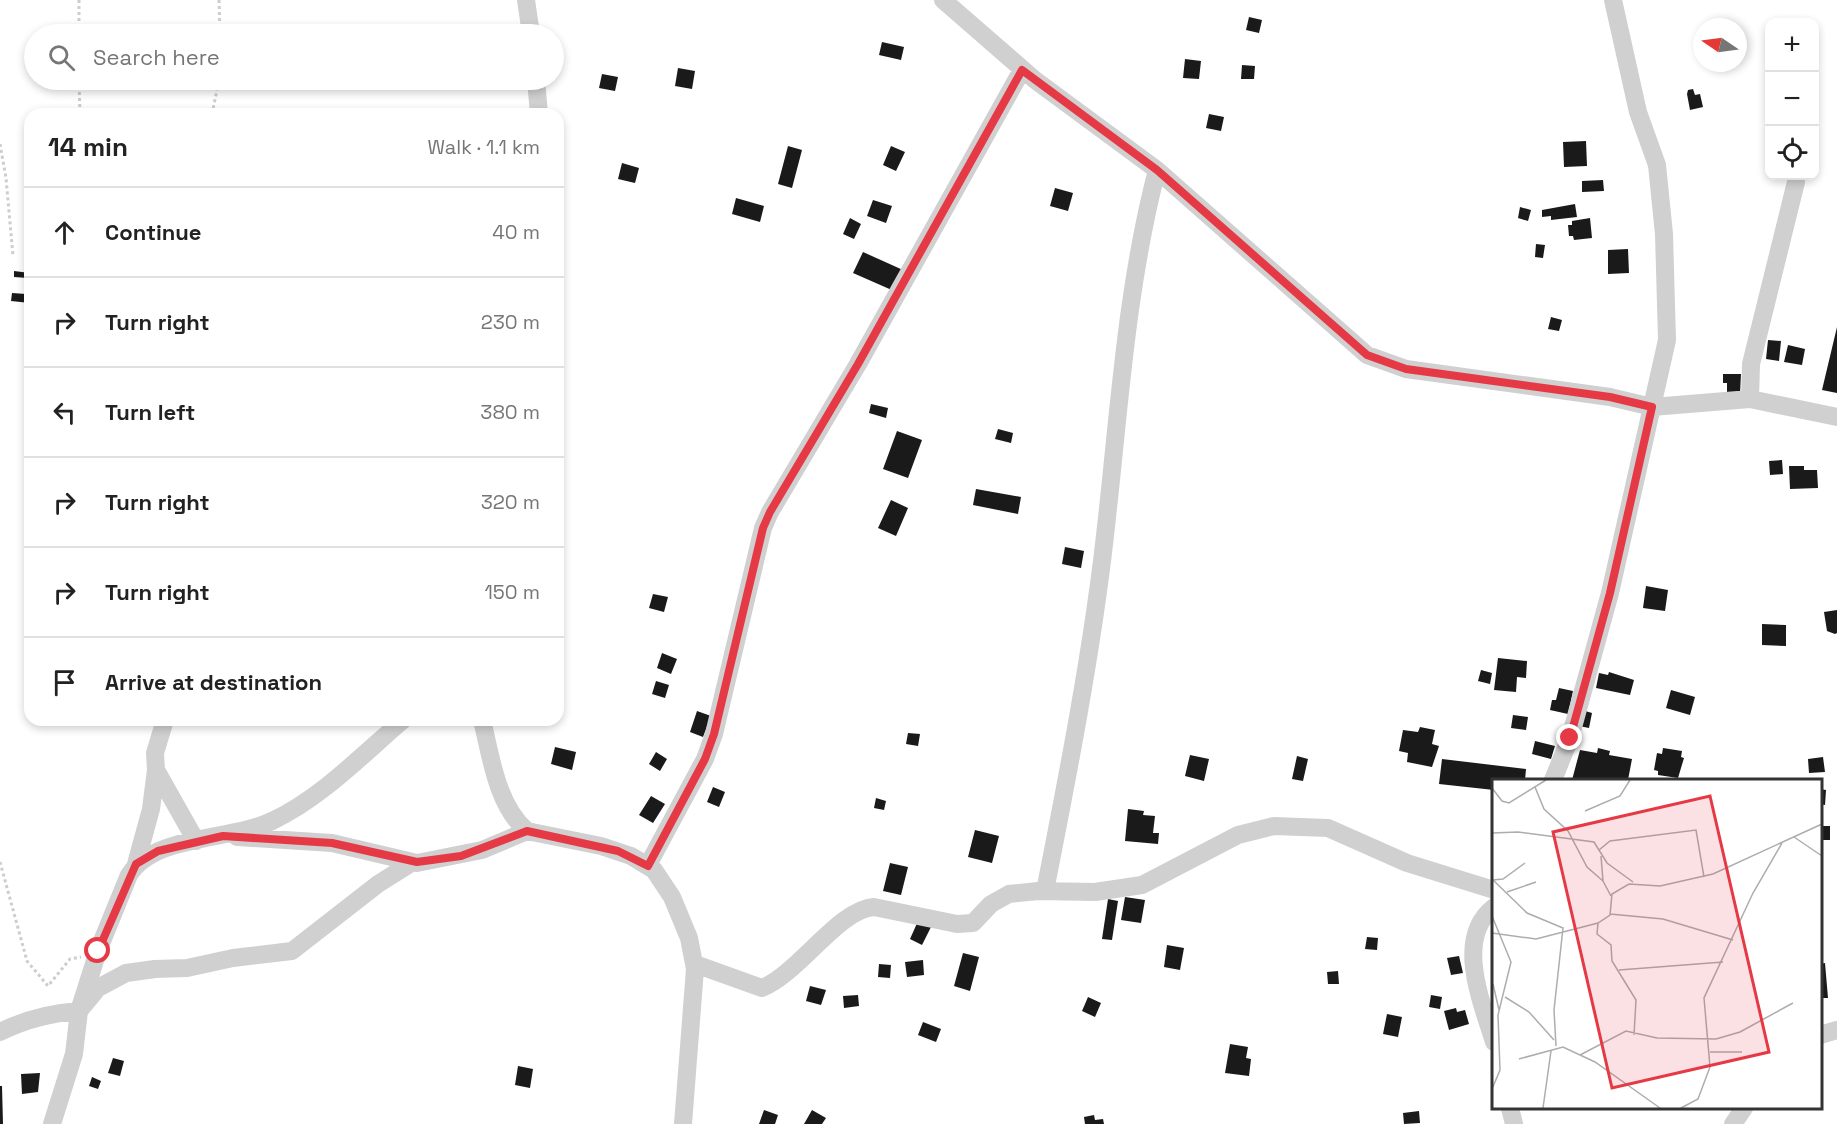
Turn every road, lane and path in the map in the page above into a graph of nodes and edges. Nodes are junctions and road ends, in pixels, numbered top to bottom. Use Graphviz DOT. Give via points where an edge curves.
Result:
graph roads {
  1 [pos="79,0"];
  2 [pos="219,0"];
  3 [pos="526,0"];
  4 [pos="943,0"];
  5 [pos="1612,0"];
  6 [pos="79,24"];
  7 [pos="220,24"];
  8 [pos="530,24"];
  9 [pos="1022,70"];
  10 [pos="79,90"];
  11 [pos="217,90"];
  12 [pos="537,90"];
  13 [pos="80,108"];
  14 [pos="213,108"];
  15 [pos="538,108"];
  16 [pos="0,144"];
  17 [pos="1157,170"];
  18 [pos="1796,182"];
  19 [pos="13,256"];
  20 [pos="1750,399"];
  21 [pos="1652,407"];
  22 [pos="1837,417"];
  23 [pos="163,726"];
  24 [pos="396,726"];
  25 [pos="484,726"];
  26 [pos="156,770"];
  27 [pos="1553,779"];
  28 [pos="527,831"];
  29 [pos="223,836"];
  30 [pos="195,841"];
  31 [pos="0,862"];
  32 [pos="413,862"];
  33 [pos="136,864"];
  34 [pos="648,866"];
  35 [pos="1492,889"];
  36 [pos="1045,891"];
  37 [pos="1492,908"];
  38 [pos="98,951"];
  39 [pos="695,964"];
  40 [pos="78,1011"];
  41 [pos="1837,1030"];
  42 [pos="0,1032"];
  43 [pos="1492,1035"];
  44 [pos="1822,1035"];
  45 [pos="1510,1109"];
  46 [pos="1743,1109"];
  47 [pos="52,1124"];
  48 [pos="684,1124"];
  49 [pos="1514,1124"];
  50 [pos="1733,1124"];
  1 -- 6 [label="path"];
  2 -- 7 [label="path"];
  3 -- 8 [label="street"];
  4 -- 9 [label="street"];
  5 -- 21 [label="street" via="1638,112 1656,165 1662,210 1667,340"];
  9 -- 17 [label="street"];
  9 -- 34 [label="street" via="858,364 770,512 714,734 705,759"];
  10 -- 13 [label="path"];
  11 -- 14 [label="path"];
  12 -- 15 [label="street"];
  16 -- 19 [label="path"];
  17 -- 21 [label="street" via="1377,361 1406,369 1610,397"];
  17 -- 36 [label="street" via="1128,328 1089,660"];
  18 -- 20 [label="street" via="1753,354"];
  20 -- 21 [label="street"];
  20 -- 22 [label="street"];
  21 -- 27 [label="street" via="1610,593 1570,738"];
  23 -- 26 [label="street" via="155,753"];
  24 -- 29 [label="street" via="295,808 272,822"];
  25 -- 28 [label="street" via="501,792 514,818"];
  26 -- 30 [label="street"];
  26 -- 33 [label="street" via="151,809"];
  28 -- 32 [label="street" via="461,856"];
  28 -- 34 [label="street" via="618,851"];
  29 -- 30 [label="street"];
  29 -- 32 [label="street" via="332,843"];
  30 -- 33 [label="street" via="158,851"];
  31 -- 38 [label="path" via="27,961 48,986 70,959"];
  32 -- 40 [label="street" via="378,884 292,951 187,968 126,973 98,988"];
  33 -- 38 [label="street"];
  34 -- 39 [label="street" via="672,897"];
  35 -- 36 [label="street" via="1407,863 1328,828 1291,825 1238,835 1142,885 1095,892"];
  36 -- 39 [label="street" via="1009,894 991,904 973,924 866,908 850,916 784,975 762,988"];
  37 -- 43 [label="street" via="1483,915 1473,964"];
  38 -- 40 [label="street"];
  39 -- 48 [label="street"];
  40 -- 42 [label="street" via="51,1013"];
  40 -- 47 [label="street" via="74,1054"];
  41 -- 44 [label="street"];
  45 -- 49 [label="street"];
  46 -- 50 [label="street"];
}
